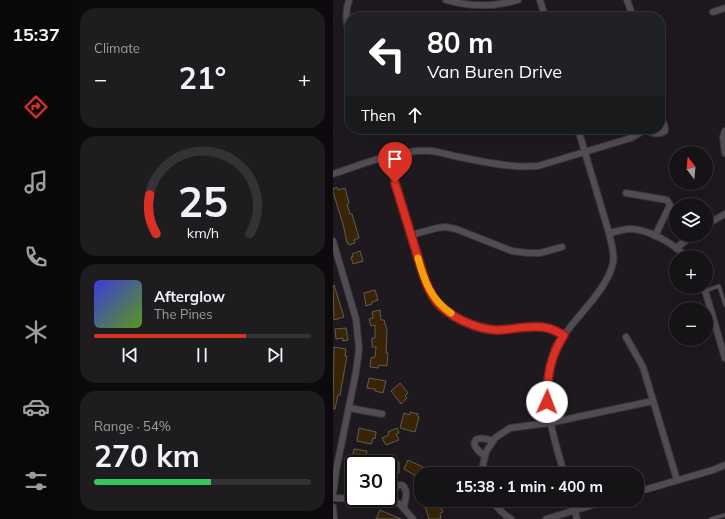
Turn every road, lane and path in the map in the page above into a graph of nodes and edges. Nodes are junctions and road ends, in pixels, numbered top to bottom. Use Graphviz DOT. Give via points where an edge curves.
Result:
graph roads {
  1 [pos="349,0"];
  2 [pos="446,0"];
  3 [pos="518,0"];
  4 [pos="540,0"];
  5 [pos="627,0"];
  6 [pos="725,8"];
  7 [pos="346,12"];
  8 [pos="544,12"];
  9 [pos="631,12"];
  10 [pos="713,12"];
  11 [pos="725,131"];
  12 [pos="580,134"];
  13 [pos="638,134"];
  14 [pos="585,152"];
  15 [pos="725,152"];
  16 [pos="387,157"];
  17 [pos="333,174"];
  18 [pos="626,193"];
  19 [pos="725,214"];
  20 [pos="713,220"];
  21 [pos="609,233"];
  22 [pos="411,235"];
  23 [pos="655,236"];
  24 [pos="333,242"];
  25 [pos="684,242"];
  26 [pos="562,247"];
  27 [pos="676,248"];
  28 [pos="725,285"];
  29 [pos="719,286"];
  30 [pos="713,287"];
  31 [pos="706,294"];
  32 [pos="725,304"];
  33 [pos="564,335"];
  34 [pos="626,337"];
  35 [pos="725,358"];
  36 [pos="653,401"];
  37 [pos="349,408"];
  38 [pos="382,414"];
  39 [pos="549,423"];
  40 [pos="493,441"];
  41 [pos="485,456"];
  42 [pos="483,467"];
  43 [pos="562,467"];
  44 [pos="725,467"];
  45 [pos="677,480"];
  46 [pos="397,486"];
  47 [pos="644,490"];
  48 [pos="333,493"];
  49 [pos="333,498"];
  50 [pos="345,498"];
  51 [pos="397,503"];
  52 [pos="333,507"];
  53 [pos="496,507"];
  54 [pos="573,507"];
  55 [pos="584,507"];
  56 [pos="404,508"];
  57 [pos="574,510"];
  58 [pos="725,515"];
  59 [pos="501,516"];
  60 [pos="334,519"];
  61 [pos="413,519"];
  62 [pos="511,519"];
  63 [pos="546,519"];
  64 [pos="577,519"];
  65 [pos="711,519"];
  1 -- 7 [label="street"];
  2 -- 3 [label="street" via="475,6"];
  4 -- 8 [label="street"];
  5 -- 9 [label="street"];
  6 -- 10 [label="street"];
  11 -- 15 [label="street"];
  12 -- 14 [label="street"];
  13 -- 14 [label="street"];
  14 -- 16 [label="street" via="538,166 522,167 432,152 412,152"];
  14 -- 21 [label="street"];
  16 -- 17 [label="street"];
  16 -- 22 [label="street"];
  18 -- 23 [label="street" via="667,200 669,210"];
  19 -- 20 [label="street"];
  21 -- 23 [label="street" via="628,229 641,230"];
  21 -- 33 [label="street" via="613,262 609,276"];
  22 -- 26 [label="street" via="446,227 512,251 540,253"];
  22 -- 33 [label="street" via="427,285 437,301 449,312 479,328 496,330 541,327"];
  23 -- 27 [label="street"];
  24 -- 37 [label="street" via="353,307 359,339"];
  25 -- 27 [label="street"];
  28 -- 29 [label="lane"];
  29 -- 30 [label="lane"];
  29 -- 32 [label="lane"];
  31 -- 35 [label="street"];
  33 -- 39 [label="street" via="557,346 547,380"];
  34 -- 36 [label="street" via="643,367"];
  36 -- 39 [label="street"];
  36 -- 45 [label="street"];
  37 -- 38 [label="street"];
  37 -- 48 [label="street"];
  39 -- 40 [label="street" via="510,428"];
  39 -- 43 [label="street"];
  40 -- 41 [label="street"];
  40 -- 41 [label="street" via="482,437 475,440 474,446 477,451"];
  41 -- 42 [label="street"];
  44 -- 45 [label="street"];
  45 -- 47 [label="street"];
  46 -- 56 [label="street" via="402,485 406,490"];
  49 -- 50 [label="street"];
  51 -- 56 [label="street"];
  52 -- 60 [label="street"];
  53 -- 59 [label="street"];
  54 -- 57 [label="street"];
  55 -- 57 [label="street"];
  56 -- 61 [label="street"];
  57 -- 63 [label="street"];
  57 -- 64 [label="street"];
  58 -- 65 [label="lane"];
  59 -- 62 [label="street"];
}
